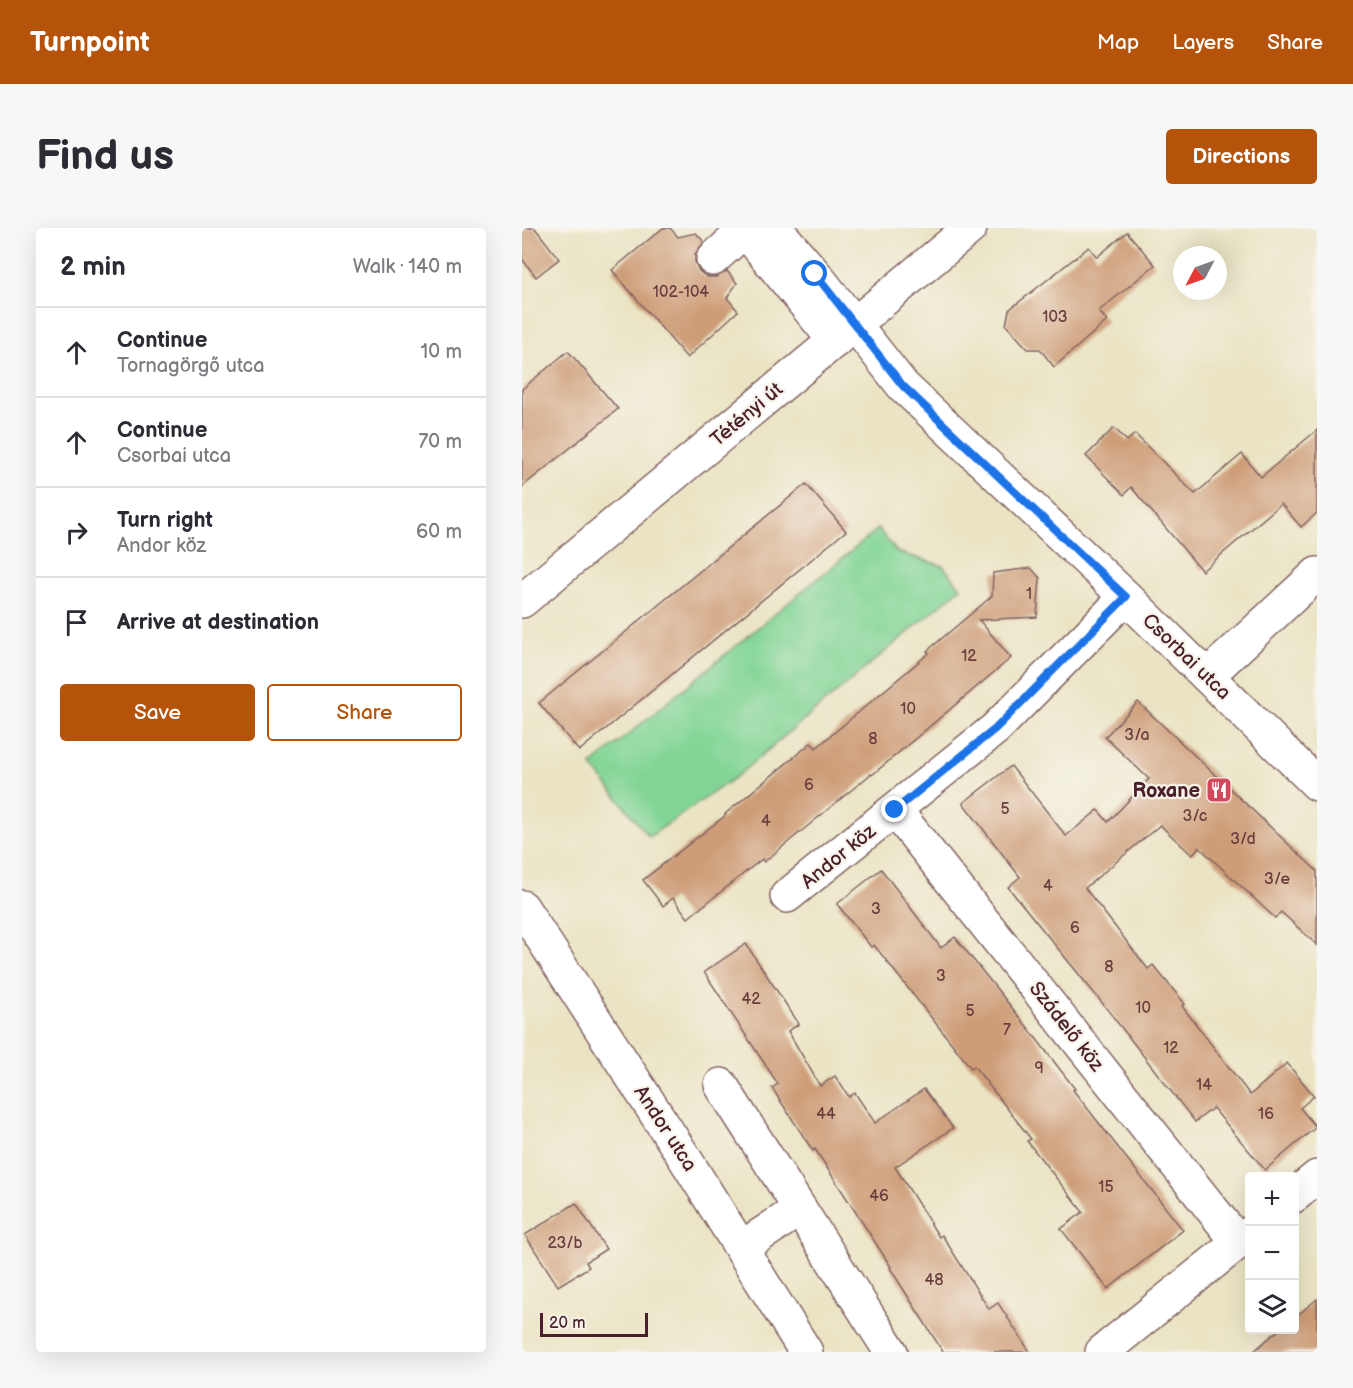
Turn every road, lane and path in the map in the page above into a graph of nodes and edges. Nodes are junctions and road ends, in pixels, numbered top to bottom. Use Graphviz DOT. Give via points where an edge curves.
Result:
graph roads {
  1 [pos="970,228"];
  2 [pos="754,229"];
  3 [pos="713,259"];
  4 [pos="844,333"];
  5 [pos="1317,574"];
  6 [pos="1126,597"];
  7 [pos="522,601"];
  8 [pos="1207,676"];
  9 [pos="1317,784"];
  10 [pos="895,810"];
  11 [pos="787,896"];
  12 [pos="522,907"];
  13 [pos="721,1085"];
  14 [pos="1317,1177"];
  15 [pos="1299,1192"];
  16 [pos="800,1209"];
  17 [pos="1244,1237"];
  18 [pos="741,1248"];
  19 [pos="806,1352"];
  20 [pos="891,1352"];
  21 [pos="1102,1352"];
  1 -- 4 [label="street, Tétényi út"];
  2 -- 3 [label="street"];
  2 -- 4 [label="street, Csorbai utca" via="815,274"];
  4 -- 6 [label="street, Csorbai utca"];
  4 -- 7 [label="street, Tétényi út"];
  5 -- 8 [label="street"];
  6 -- 8 [label="street, Csorbai utca"];
  6 -- 10 [label="street, Andor köz" via="995,729"];
  8 -- 9 [label="street, Csorbai utca"];
  10 -- 11 [label="street, Andor köz"];
  10 -- 17 [label="street, Szádelő köz"];
  12 -- 18 [label="street, Andor utca"];
  13 -- 16 [label="street"];
  14 -- 15 [label="street"];
  16 -- 18 [label="street"];
  16 -- 20 [label="street"];
  17 -- 21 [label="street"];
  18 -- 19 [label="street, Andor utca"];
}
